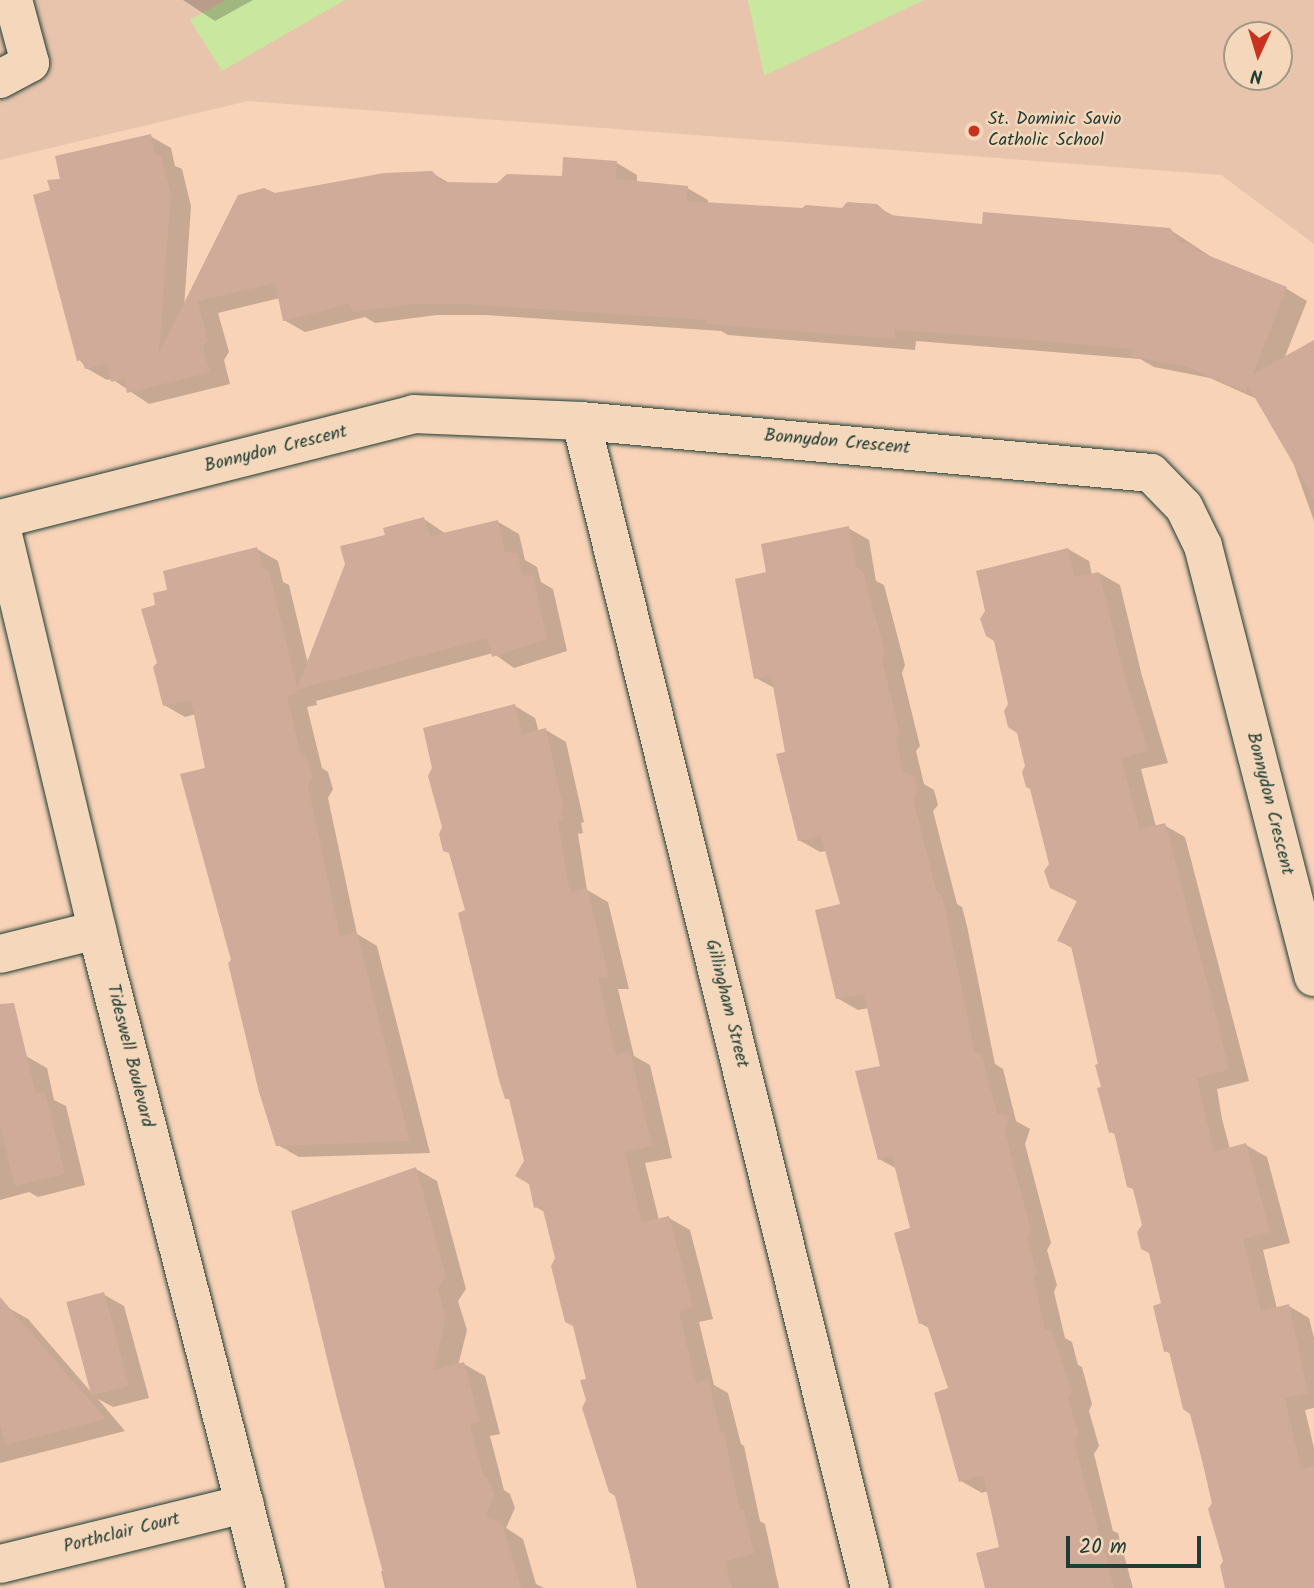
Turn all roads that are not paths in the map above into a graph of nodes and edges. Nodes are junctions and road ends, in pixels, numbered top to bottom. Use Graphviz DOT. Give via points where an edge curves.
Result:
graph roads {
  1 [pos="13,0"];
  2 [pos="0,79"];
  3 [pos="581,421"];
  4 [pos="0,521"];
  5 [pos="97,930"];
  6 [pos="0,954"];
  7 [pos="1314,977"];
  8 [pos="245,1504"];
  9 [pos="0,1564"];
  10 [pos="266,1588"];
  11 [pos="870,1588"];
  1 -- 2 [label="street" via="30,63"];
  3 -- 4 [label="street, Bonnydon Crescent" via="414,414"];
  3 -- 7 [label="street, Bonnydon Crescent" via="1150,473 1184,507 1203,546"];
  3 -- 11 [label="street, Gillingham Street"];
  4 -- 5 [label="street, Tideswell Boulevard"];
  5 -- 6 [label="street"];
  5 -- 8 [label="street, Tideswell Boulevard"];
  8 -- 9 [label="street, Porthclair Court"];
  8 -- 10 [label="street, Tideswell Boulevard"];
}
